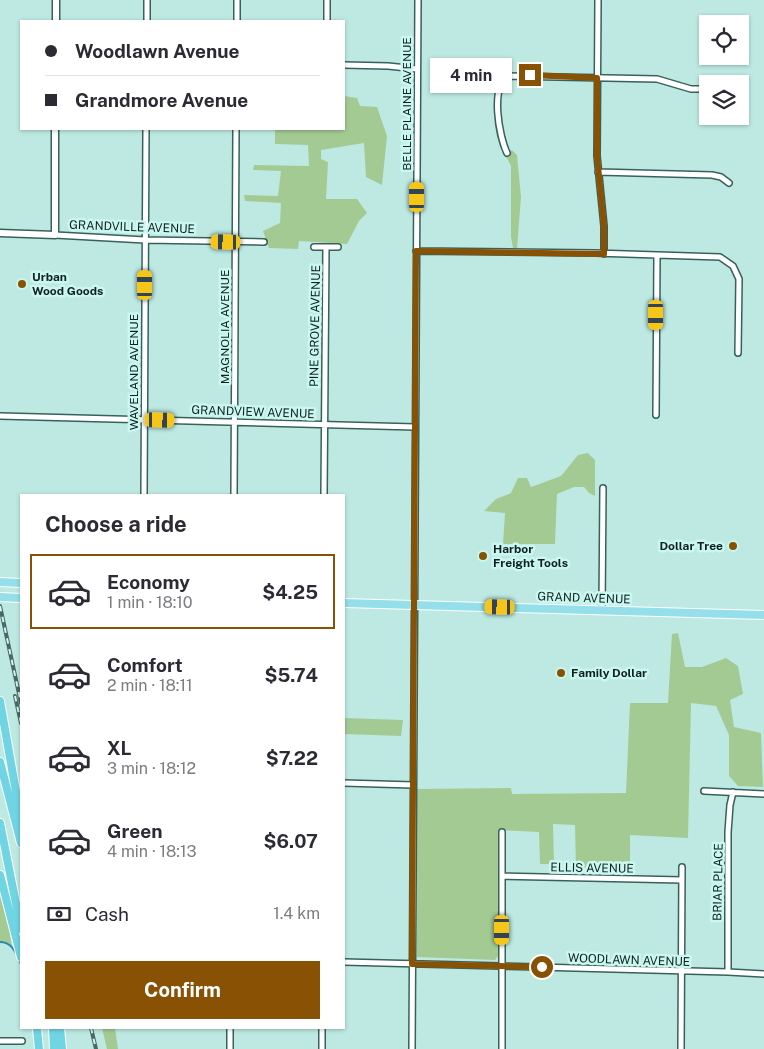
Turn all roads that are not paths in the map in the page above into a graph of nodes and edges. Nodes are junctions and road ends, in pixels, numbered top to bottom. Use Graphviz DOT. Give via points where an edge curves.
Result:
graph roads {
  1 [pos="56,0"];
  2 [pos="147,0"];
  3 [pos="237,0"];
  4 [pos="327,0"];
  5 [pos="418,0"];
  6 [pos="598,0"];
  7 [pos="56,20"];
  8 [pos="147,20"];
  9 [pos="237,20"];
  10 [pos="327,20"];
  11 [pos="345,65"];
  12 [pos="417,70"];
  13 [pos="597,78"];
  14 [pos="699,89"];
  15 [pos="55,130"];
  16 [pos="146,130"];
  17 [pos="236,130"];
  18 [pos="506,153"];
  19 [pos="598,172"];
  20 [pos="729,182"];
  21 [pos="0,233"];
  22 [pos="54,235"];
  23 [pos="145,240"];
  24 [pos="235,242"];
  25 [pos="264,242"];
  26 [pos="314,247"];
  27 [pos="326,247"];
  28 [pos="338,247"];
  29 [pos="416,251"];
  30 [pos="604,254"];
  31 [pos="657,255"];
  32 [pos="738,353"];
  33 [pos="656,415"];
  34 [pos="0,416"];
  35 [pos="144,419"];
  36 [pos="235,422"];
  37 [pos="324,424"];
  38 [pos="415,427"];
  39 [pos="603,488"];
  40 [pos="144,494"];
  41 [pos="234,494"];
  42 [pos="324,494"];
  43 [pos="0,582"];
  44 [pos="20,583"];
  45 [pos="0,597"];
  46 [pos="20,598"];
  47 [pos="345,604"];
  48 [pos="413,605"];
  49 [pos="602,610"];
  50 [pos="764,615"];
  51 [pos="0,701"];
  52 [pos="0,762"];
  53 [pos="345,783"];
  54 [pos="412,785"];
  55 [pos="704,791"];
  56 [pos="732,792"];
  57 [pos="764,794"];
  58 [pos="20,814"];
  59 [pos="0,823"];
  60 [pos="502,832"];
  61 [pos="20,838"];
  62 [pos="682,867"];
  63 [pos="0,875"];
  64 [pos="502,876"];
  65 [pos="682,880"];
  66 [pos="20,923"];
  67 [pos="20,954"];
  68 [pos="345,962"];
  69 [pos="412,964"];
  70 [pos="502,966"];
  71 [pos="682,972"];
  72 [pos="728,972"];
  73 [pos="764,974"];
  74 [pos="36,1029"];
  75 [pos="53,1029"];
  76 [pos="60,1029"];
  77 [pos="230,1029"];
  78 [pos="322,1029"];
  79 [pos="0,1041"];
  80 [pos="22,1041"];
  81 [pos="39,1049"];
  82 [pos="54,1049"];
  83 [pos="62,1049"];
  84 [pos="230,1049"];
  85 [pos="322,1049"];
  86 [pos="412,1049"];
  87 [pos="502,1049"];
  88 [pos="681,1049"];
  1 -- 7 [label="street"];
  2 -- 8 [label="street"];
  3 -- 9 [label="street"];
  4 -- 10 [label="street"];
  5 -- 12 [label="street, BELLE PLAINE AVENUE"];
  6 -- 13 [label="street"];
  11 -- 12 [label="street"];
  12 -- 29 [label="street, BELLE PLAINE AVENUE"];
  13 -- 14 [label="street" via="657,79"];
  13 -- 18 [label="street" via="514,75 503,79 499,89 498,124"];
  13 -- 19 [label="street"];
  15 -- 22 [label="street"];
  16 -- 23 [label="street, WAVELAND AVENUE"];
  17 -- 24 [label="street, MAGNOLIA AVENUE"];
  19 -- 20 [label="street" via="712,175"];
  19 -- 30 [label="street"];
  21 -- 22 [label="street, GRANDVILLE AVENUE"];
  22 -- 23 [label="street, GRANDVILLE AVENUE"];
  23 -- 24 [label="street, GRANDVILLE AVENUE"];
  23 -- 35 [label="street, WAVELAND AVENUE"];
  24 -- 25 [label="street, GRANDVILLE AVENUE"];
  24 -- 36 [label="street, MAGNOLIA AVENUE"];
  26 -- 27 [label="street"];
  27 -- 28 [label="street"];
  27 -- 37 [label="street, PINE GROVE AVENUE"];
  29 -- 30 [label="street"];
  29 -- 38 [label="street, BELLE PLAINE AVENUE"];
  30 -- 31 [label="street"];
  31 -- 32 [label="street" via="716,257 733,266 739,280"];
  31 -- 33 [label="street"];
  34 -- 35 [label="street, GRANDVIEW AVENUE"];
  35 -- 36 [label="street, GRANDVIEW AVENUE"];
  35 -- 40 [label="street, WAVELAND AVENUE"];
  36 -- 37 [label="street, GRANDVIEW AVENUE"];
  36 -- 41 [label="street, MAGNOLIA AVENUE"];
  37 -- 38 [label="street, GRANDVIEW AVENUE"];
  37 -- 42 [label="street, PINE GROVE AVENUE"];
  38 -- 48 [label="street, BELLE PLAINE AVENUE"];
  39 -- 49 [label="street"];
  43 -- 44 [label="main road"];
  45 -- 46 [label="main road"];
  47 -- 48 [label="main road, GRAND AVENUE"];
  48 -- 49 [label="main road, GRAND AVENUE"];
  48 -- 54 [label="street, BELLE PLAINE AVENUE"];
  49 -- 50 [label="main road, GRAND AVENUE"];
  51 -- 58 [label="highway"];
  52 -- 61 [label="highway"];
  53 -- 54 [label="street"];
  54 -- 69 [label="street, BELLE PLAINE AVENUE"];
  55 -- 56 [label="street"];
  56 -- 57 [label="street"];
  56 -- 72 [label="street, BRIAR PLACE" via="728,832"];
  59 -- 66 [label="highway"];
  60 -- 64 [label="street"];
  62 -- 65 [label="street"];
  63 -- 67 [label="highway"];
  64 -- 65 [label="street, ELLIS AVENUE"];
  64 -- 70 [label="street"];
  65 -- 71 [label="street"];
  68 -- 69 [label="street, WOODLAWN AVENUE"];
  69 -- 70 [label="street, WOODLAWN AVENUE"];
  69 -- 86 [label="street, BELLE PLAINE AVENUE"];
  70 -- 71 [label="street, WOODLAWN AVENUE"];
  70 -- 87 [label="street"];
  71 -- 72 [label="street, WOODLAWN AVENUE"];
  71 -- 88 [label="street"];
  72 -- 73 [label="street, WOODLAWN AVENUE"];
  74 -- 81 [label="highway"];
  75 -- 82 [label="highway"];
  76 -- 83 [label="highway"];
  77 -- 84 [label="street"];
  78 -- 85 [label="street"];
  79 -- 80 [label="street"];
}
